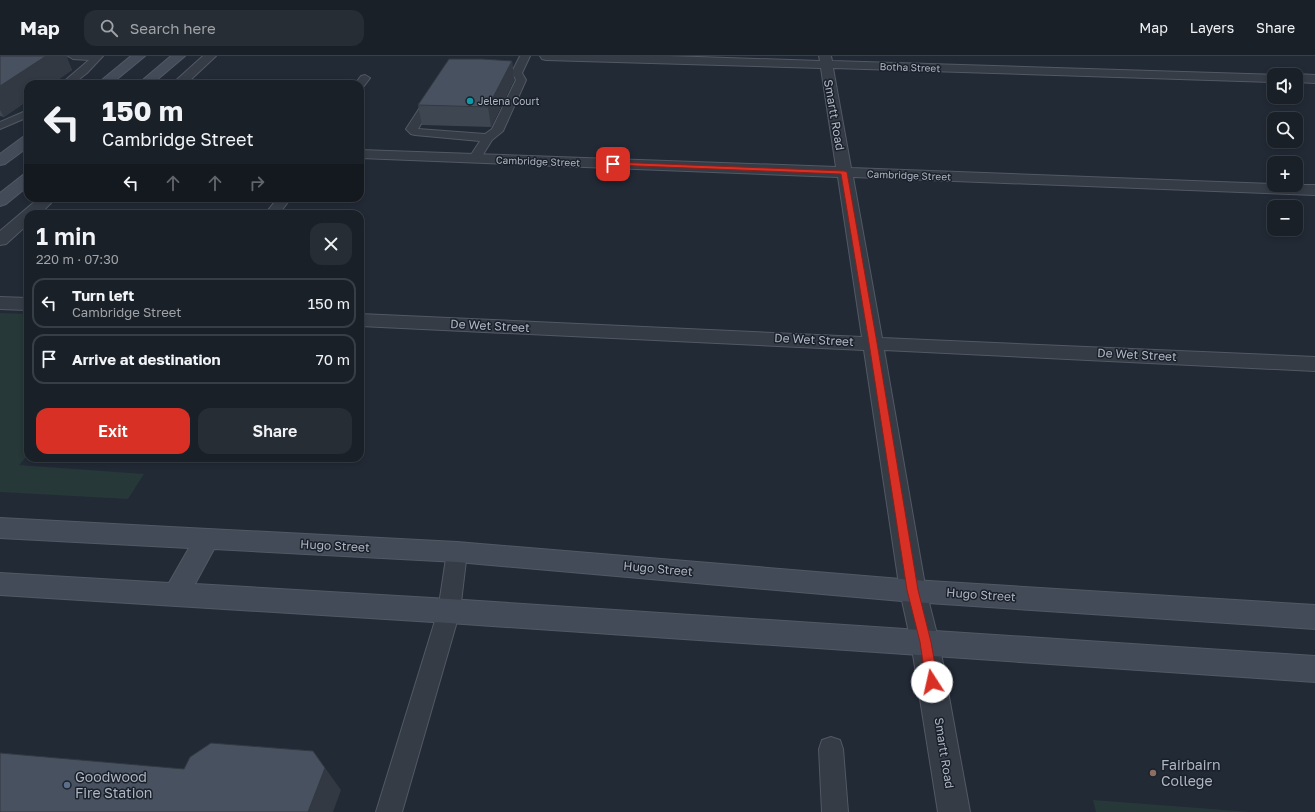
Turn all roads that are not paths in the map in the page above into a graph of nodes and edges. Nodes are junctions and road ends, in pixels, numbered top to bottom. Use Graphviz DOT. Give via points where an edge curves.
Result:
graph roads {
  1 [pos="73,56"];
  2 [pos="139,56"];
  3 [pos="179,56"];
  4 [pos="210,56"];
  5 [pos="525,56"];
  6 [pos="546,56"];
  7 [pos="97,57"];
  8 [pos="825,60"];
  9 [pos="480,73"];
  10 [pos="517,73"];
  11 [pos="1267,78"];
  12 [pos="1303,78"];
  13 [pos="1315,79"];
  14 [pos="71,80"];
  15 [pos="108,80"];
  16 [pos="149,80"];
  17 [pos="183,80"];
  18 [pos="440,84"];
  19 [pos="24,115"];
  20 [pos="0,126"];
  21 [pos="488,138"];
  22 [pos="24,143"];
  23 [pos="364,154"];
  24 [pos="475,158"];
  25 [pos="0,161"];
  26 [pos="844,172"];
  27 [pos="24,181"];
  28 [pos="1315,190"];
  29 [pos="0,201"];
  30 [pos="44,202"];
  31 [pos="282,202"];
  32 [pos="35,210"];
  33 [pos="275,210"];
  34 [pos="24,219"];
  35 [pos="0,240"];
  36 [pos="0,303"];
  37 [pos="24,304"];
  38 [pos="364,320"];
  39 [pos="873,343"];
  40 [pos="1315,364"];
  41 [pos="0,528"];
  42 [pos="207,539"];
  43 [pos="458,552"];
  44 [pos="0,584"];
  45 [pos="913,590"];
  46 [pos="176,594"];
  47 [pos="449,611"];
  48 [pos="1315,616"];
  49 [pos="925,642"];
  50 [pos="1315,669"];
  51 [pos="831,749"];
  52 [pos="389,812"];
  53 [pos="835,812"];
  54 [pos="954,812"];
  1 -- 7 [label="lane"];
  2 -- 15 [label="street"];
  3 -- 16 [label="street"];
  4 -- 17 [label="street"];
  5 -- 10 [label="lane"];
  6 -- 8 [label="street, Botha Street"];
  7 -- 14 [label="lane"];
  8 -- 11 [label="street, Botha Street"];
  8 -- 26 [label="street, Smartt Road"];
  9 -- 10 [label="lane"];
  10 -- 21 [label="lane" via="521,80 518,87 497,131"];
  12 -- 13 [label="street"];
  18 -- 21 [label="lane" via="412,129 415,132"];
  19 -- 20 [label="lane"];
  21 -- 24 [label="lane"];
  22 -- 25 [label="street"];
  23 -- 24 [label="street, Cambridge Street"];
  24 -- 26 [label="street, Cambridge Street"];
  26 -- 28 [label="street, Cambridge Street"];
  26 -- 39 [label="street, Smartt Road"];
  27 -- 29 [label="street"];
  30 -- 32 [label="street"];
  31 -- 33 [label="lane"];
  34 -- 35 [label="street"];
  36 -- 37 [label="street"];
  38 -- 39 [label="street, De Wet Street"];
  39 -- 40 [label="street, De Wet Street"];
  39 -- 45 [label="street, Smartt Road"];
  41 -- 42 [label="street, Hugo Street"];
  42 -- 43 [label="street, Hugo Street"];
  42 -- 46 [label="street"];
  43 -- 45 [label="street, Hugo Street"];
  43 -- 47 [label="lane"];
  44 -- 46 [label="street"];
  45 -- 48 [label="street, Hugo Street"];
  45 -- 49 [label="street, Smartt Road"];
  46 -- 47 [label="street"];
  47 -- 49 [label="street"];
  47 -- 52 [label="lane"];
  49 -- 50 [label="street"];
  49 -- 54 [label="street, Smartt Road"];
  51 -- 53 [label="lane"];
}
